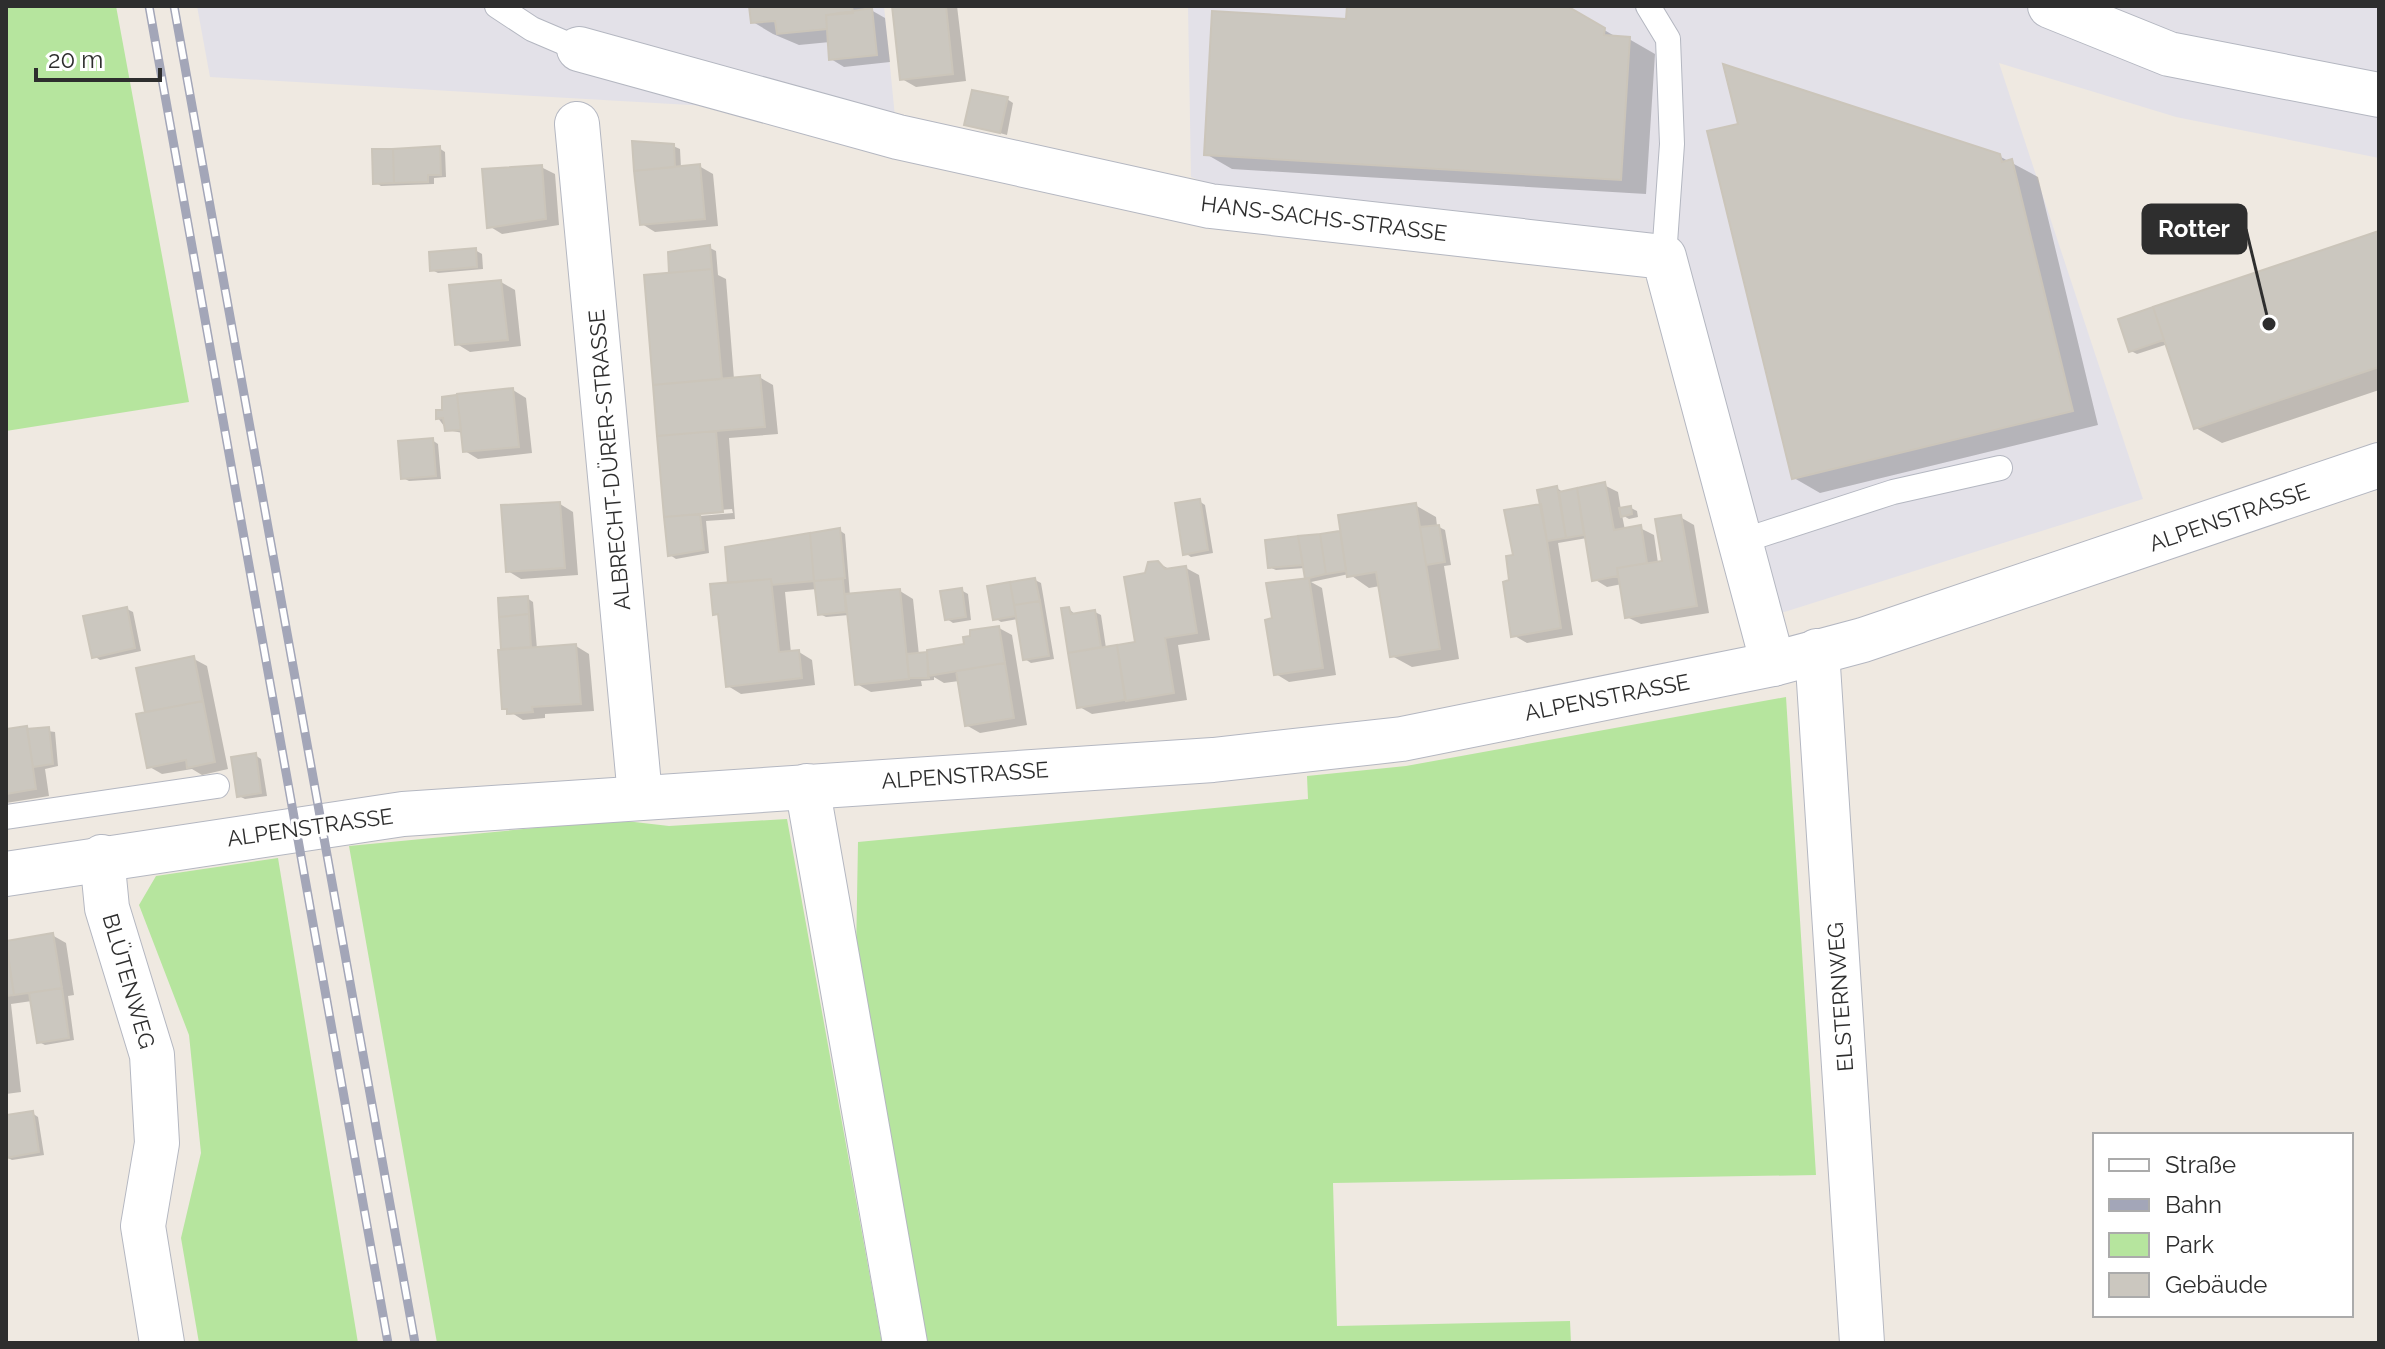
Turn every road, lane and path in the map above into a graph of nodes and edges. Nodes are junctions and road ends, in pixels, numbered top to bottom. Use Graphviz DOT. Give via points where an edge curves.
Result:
graph roads {
  1 [pos="497,6"];
  2 [pos="1648,6"];
  3 [pos="2050,6"];
  4 [pos="579,49"];
  5 [pos="2379,95"];
  6 [pos="577,124"];
  7 [pos="1664,257"];
  8 [pos="2379,465"];
  9 [pos="2000,468"];
  10 [pos="1742,541"];
  11 [pos="1817,651"];
  12 [pos="1773,664"];
  13 [pos="217,786"];
  14 [pos="807,786"];
  15 [pos="640,796"];
  16 [pos="6,817"];
  17 [pos="102,857"];
  18 [pos="6,874"];
  19 [pos="162,1343"];
  20 [pos="905,1343"];
  21 [pos="1862,1343"];
  1 -- 4 [label="lane" via="532,29"];
  2 -- 7 [label="lane" via="1668,39 1672,144"];
  3 -- 5 [label="street" via="2169,54"];
  4 -- 7 [label="street, HANS-SACHS-STRASSE" via="898,137 1210,206"];
  6 -- 15 [label="street, ALBRECHT-DÜRER-STRASSE"];
  7 -- 10 [label="street"];
  8 -- 11 [label="street, ALPENSTRASSE" via="1863,640"];
  9 -- 10 [label="lane" via="1893,492"];
  10 -- 12 [label="street"];
  11 -- 12 [label="street, ALPENSTRASSE"];
  11 -- 21 [label="street, ELSTERNWEG"];
  12 -- 14 [label="street, ALPENSTRASSE" via="1402,739 1213,760"];
  13 -- 16 [label="lane"];
  14 -- 15 [label="street, ALPENSTRASSE"];
  14 -- 20 [label="street"];
  15 -- 17 [label="street, ALPENSTRASSE" via="361,818"];
  17 -- 18 [label="street, ALPENSTRASSE"];
  17 -- 19 [label="street, BLÜTENWEG" via="107,908 152,1055 157,1143 143,1226"];
}
